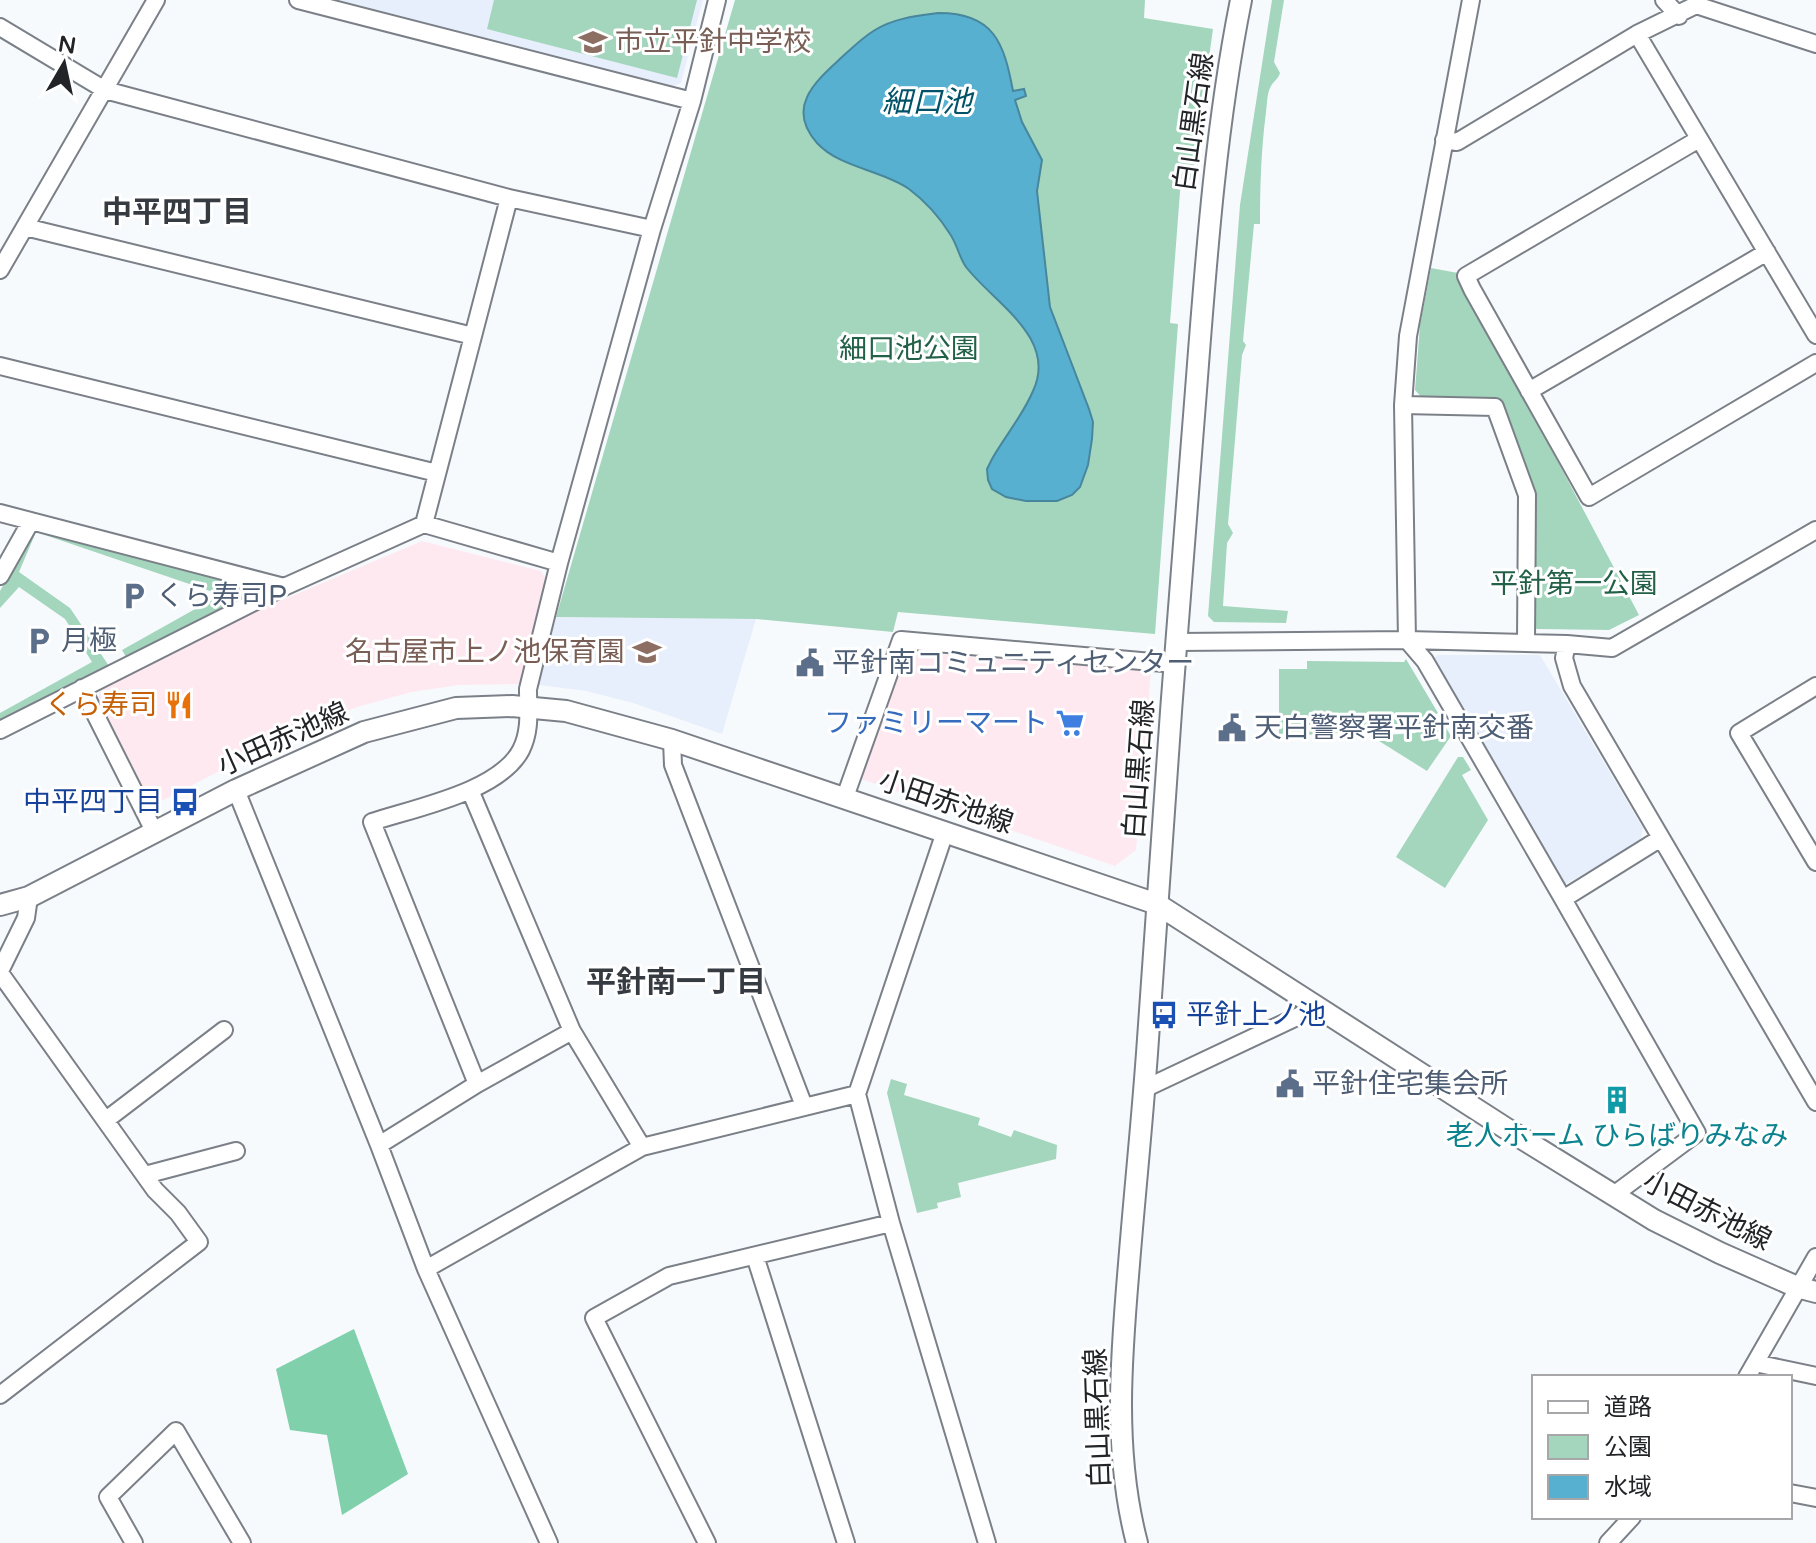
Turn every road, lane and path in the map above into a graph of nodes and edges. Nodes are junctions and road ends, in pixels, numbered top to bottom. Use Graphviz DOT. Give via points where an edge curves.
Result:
graph roads {
  1 [pos="156,0"];
  2 [pos="298,0"];
  3 [pos="717,0"];
  4 [pos="1241,0"];
  5 [pos="1471,0"];
  6 [pos="1664,0"];
  7 [pos="1679,16"];
  8 [pos="0,27"];
  9 [pos="1637,34"];
  10 [pos="1816,44"];
  11 [pos="105,90"];
  12 [pos="692,101"];
  13 [pos="1699,139"];
  14 [pos="1444,140"];
  15 [pos="509,198"];
  16 [pos="25,227"];
  17 [pos="652,229"];
  18 [pos="1767,252"];
  19 [pos="0,270"];
  20 [pos="1816,335"];
  21 [pos="473,336"];
  22 [pos="1816,363"];
  23 [pos="0,366"];
  24 [pos="1529,391"];
  25 [pos="1403,405"];
  26 [pos="437,473"];
  27 [pos="0,513"];
  28 [pos="31,521"];
  29 [pos="424,524"];
  30 [pos="1816,530"];
  31 [pos="559,563"];
  32 [pos="0,576"];
  33 [pos="284,587"];
  34 [pos="1407,640"];
  35 [pos="1175,642"];
  36 [pos="1526,643"];
  37 [pos="1567,644"];
  38 [pos="1175,664"];
  39 [pos="1816,686"];
  40 [pos="82,688"];
  41 [pos="530,708"];
  42 [pos="0,730"];
  43 [pos="672,740"];
  44 [pos="236,790"];
  45 [pos="470,790"];
  46 [pos="845,797"];
  47 [pos="154,831"];
  48 [pos="945,832"];
  49 [pos="1661,838"];
  50 [pos="1816,862"];
  51 [pos="29,897"];
  52 [pos="1563,899"];
  53 [pos="1157,904"];
  54 [pos="0,905"];
  55 [pos="0,972"];
  56 [pos="1318,1007"];
  57 [pos="224,1030"];
  58 [pos="572,1031"];
  59 [pos="477,1084"];
  60 [pos="1144,1089"];
  61 [pos="857,1094"];
  62 [pos="1816,1102"];
  63 [pos="804,1106"];
  64 [pos="106,1120"];
  65 [pos="379,1145"];
  66 [pos="642,1147"];
  67 [pos="236,1151"];
  68 [pos="145,1175"];
  69 [pos="1615,1194"];
  70 [pos="891,1223"];
  71 [pos="755,1256"];
  72 [pos="1816,1257"];
  73 [pos="426,1269"];
  74 [pos="1807,1289"];
  75 [pos="1751,1370"];
  76 [pos="1816,1376"];
  77 [pos="0,1395"];
  78 [pos="1792,1493"];
  79 [pos="1816,1498"];
  80 [pos="1630,1519"];
  81 [pos="134,1543"];
  82 [pos="242,1543"];
  83 [pos="549,1543"];
  84 [pos="707,1543"];
  85 [pos="846,1543"];
  86 [pos="987,1543"];
  87 [pos="1137,1543"];
  88 [pos="1608,1543"];
  1 -- 11 [label="street"];
  2 -- 12 [label="street"];
  3 -- 12 [label="street"];
  4 -- 35 [label="street, 白山黒石線" via="1212,195"];
  5 -- 14 [label="street"];
  6 -- 7 [label="street"];
  7 -- 9 [label="street"];
  7 -- 10 [label="street" via="1696,5"];
  8 -- 11 [label="street"];
  9 -- 13 [label="street"];
  9 -- 14 [label="street" via="1457,142"];
  11 -- 15 [label="street"];
  11 -- 16 [label="street"];
  12 -- 17 [label="street"];
  13 -- 18 [label="street"];
  13 -- 24 [label="street" via="1466,276"];
  14 -- 25 [label="street" via="1408,336"];
  15 -- 17 [label="street"];
  15 -- 21 [label="street"];
  16 -- 19 [label="street"];
  16 -- 21 [label="street"];
  17 -- 31 [label="street"];
  18 -- 20 [label="street"];
  18 -- 24 [label="street"];
  21 -- 26 [label="street"];
  22 -- 24 [label="street" via="1589,497"];
  23 -- 26 [label="street"];
  25 -- 34 [label="street"];
  25 -- 36 [label="street" via="1495,407 1527,495"];
  26 -- 29 [label="street"];
  27 -- 28 [label="street"];
  28 -- 32 [label="street"];
  28 -- 33 [label="street"];
  29 -- 31 [label="street"];
  29 -- 33 [label="street"];
  30 -- 37 [label="street" via="1612,648"];
  31 -- 41 [label="street" via="528,689"];
  33 -- 40 [label="street"];
  34 -- 35 [label="street"];
  34 -- 36 [label="street"];
  34 -- 52 [label="street" via="1425,661"];
  35 -- 38 [label="street, 白山黒石線"];
  36 -- 37 [label="street"];
  37 -- 49 [label="street" via="1564,658 1572,686"];
  38 -- 46 [label="street" via="901,640"];
  38 -- 53 [label="street, 白山黒石線"];
  39 -- 50 [label="street" via="1739,733"];
  40 -- 42 [label="street"];
  40 -- 47 [label="street"];
  41 -- 43 [label="street, 小田赤池線" via="566,711"];
  41 -- 44 [label="street, 小田赤池線" via="456,708 416,717 364,732"];
  41 -- 45 [label="street" via="521,749 508,766"];
  43 -- 46 [label="street, 小田赤池線"];
  43 -- 63 [label="street" via="673,765"];
  44 -- 47 [label="street, 小田赤池線"];
  44 -- 65 [label="street"];
  45 -- 58 [label="street"];
  45 -- 59 [label="street" via="372,822"];
  46 -- 48 [label="street, 小田赤池線"];
  47 -- 51 [label="street, 小田赤池線"];
  48 -- 53 [label="street, 小田赤池線"];
  48 -- 61 [label="street"];
  49 -- 52 [label="street"];
  49 -- 62 [label="street"];
  51 -- 54 [label="street, 小田赤池線"];
  51 -- 55 [label="street" via="26,918"];
  52 -- 69 [label="street" via="1697,1133"];
  53 -- 56 [label="street, 小田赤池線"];
  53 -- 60 [label="street, 白山黒石線"];
  55 -- 64 [label="street"];
  56 -- 60 [label="street"];
  56 -- 69 [label="street, 小田赤池線"];
  57 -- 64 [label="street"];
  58 -- 59 [label="street"];
  58 -- 66 [label="street"];
  59 -- 65 [label="street"];
  60 -- 87 [label="street, 白山黒石線" via="1121,1359 1121,1432"];
  61 -- 63 [label="street"];
  61 -- 70 [label="street"];
  63 -- 66 [label="street"];
  64 -- 68 [label="street"];
  65 -- 73 [label="street"];
  66 -- 73 [label="street"];
  67 -- 68 [label="street"];
  68 -- 77 [label="street" via="199,1242"];
  69 -- 74 [label="street, 小田赤池線" via="1720,1253"];
  70 -- 71 [label="street"];
  70 -- 86 [label="street"];
  71 -- 84 [label="street" via="669,1276 594,1318"];
  71 -- 85 [label="street"];
  72 -- 74 [label="street"];
  73 -- 83 [label="street"];
  74 -- 75 [label="street"];
  75 -- 76 [label="street"];
  78 -- 79 [label="street"];
  80 -- 88 [label="street"];
  81 -- 82 [label="street" via="108,1497 176,1431"];
}
